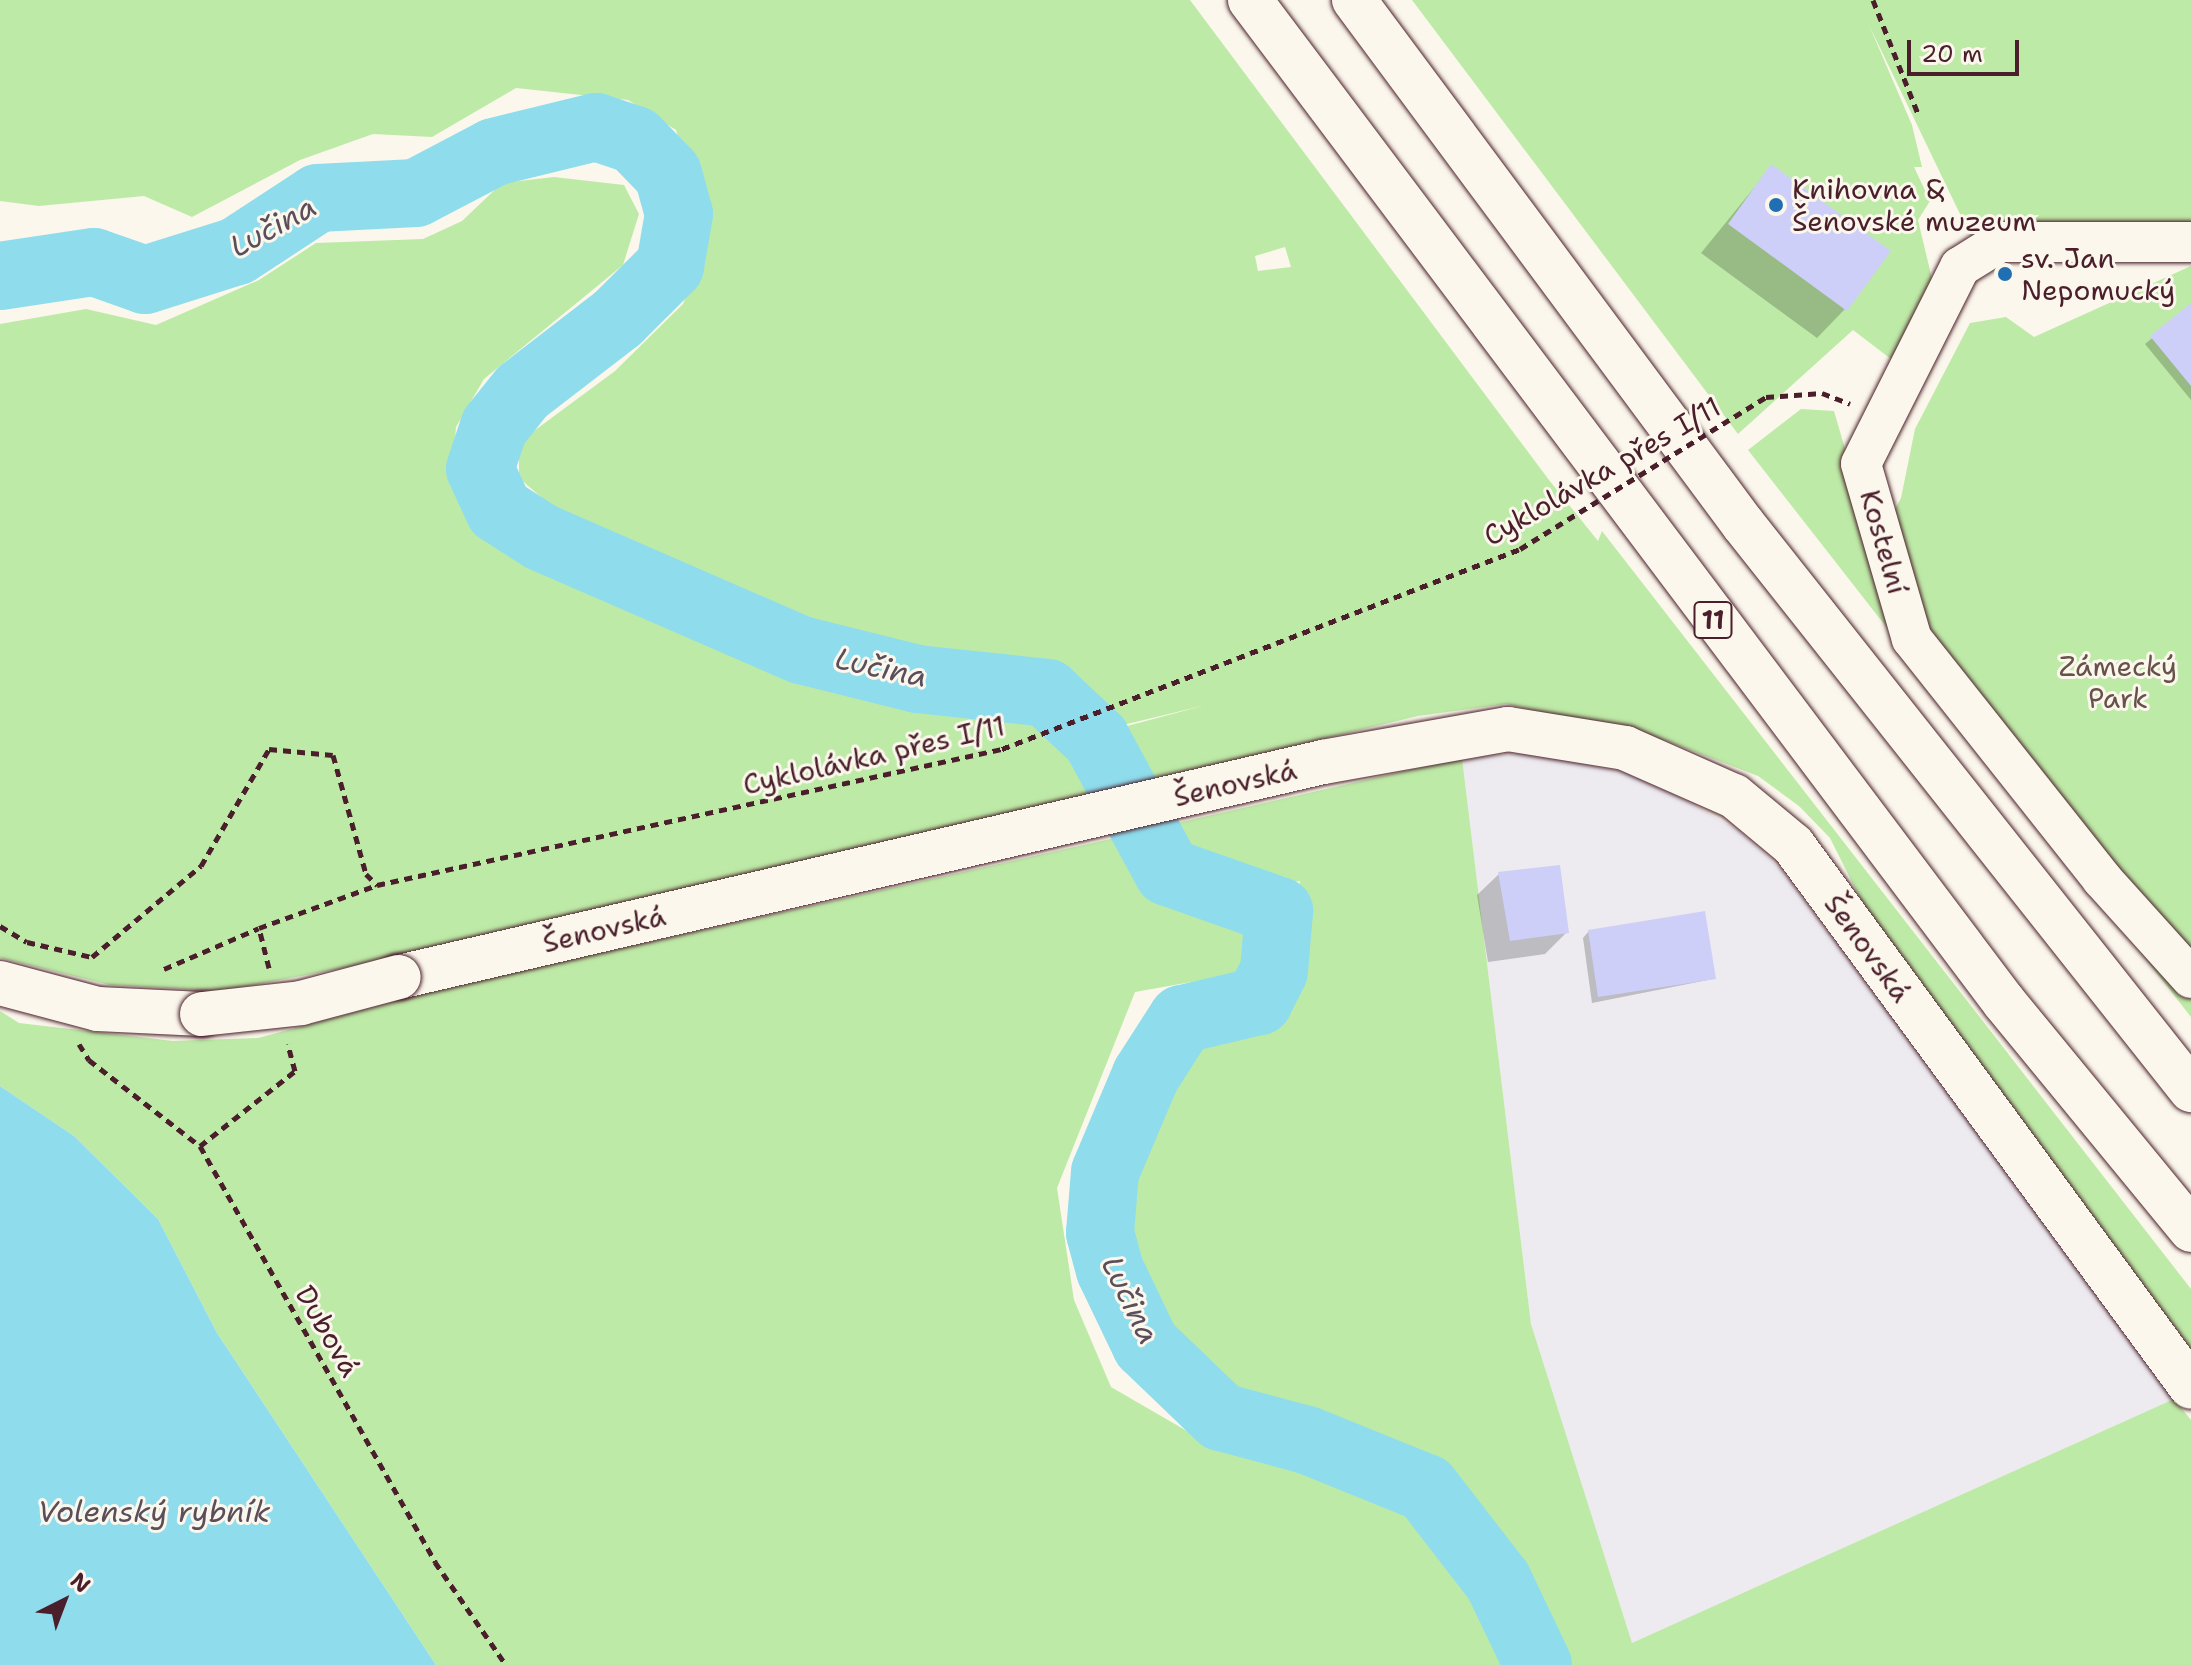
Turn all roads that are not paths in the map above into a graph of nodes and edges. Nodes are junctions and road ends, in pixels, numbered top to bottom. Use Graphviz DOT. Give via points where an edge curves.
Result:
graph roads {
  1 [pos="1250,0"];
  2 [pos="1354,0"];
  3 [pos="2191,242"];
  4 [pos="2191,978"];
  5 [pos="0,983"];
  6 [pos="2191,1090"];
  7 [pos="2191,1230"];
  8 [pos="2191,1387"];
  1 -- 7 [label="main road, 11" via="1984,977"];
  2 -- 6 [label="main road" via="1743,524"];
  3 -- 4 [label="street, Kostelní" via="2000,242 1960,267 1861,464 1912,639 2102,879"];
  5 -- 8 [label="main road, Šenovská, bridge" via="98,1009 202,1014 301,1003 1323,762 1508,729 1625,748 1734,796 1793,845"];
}
